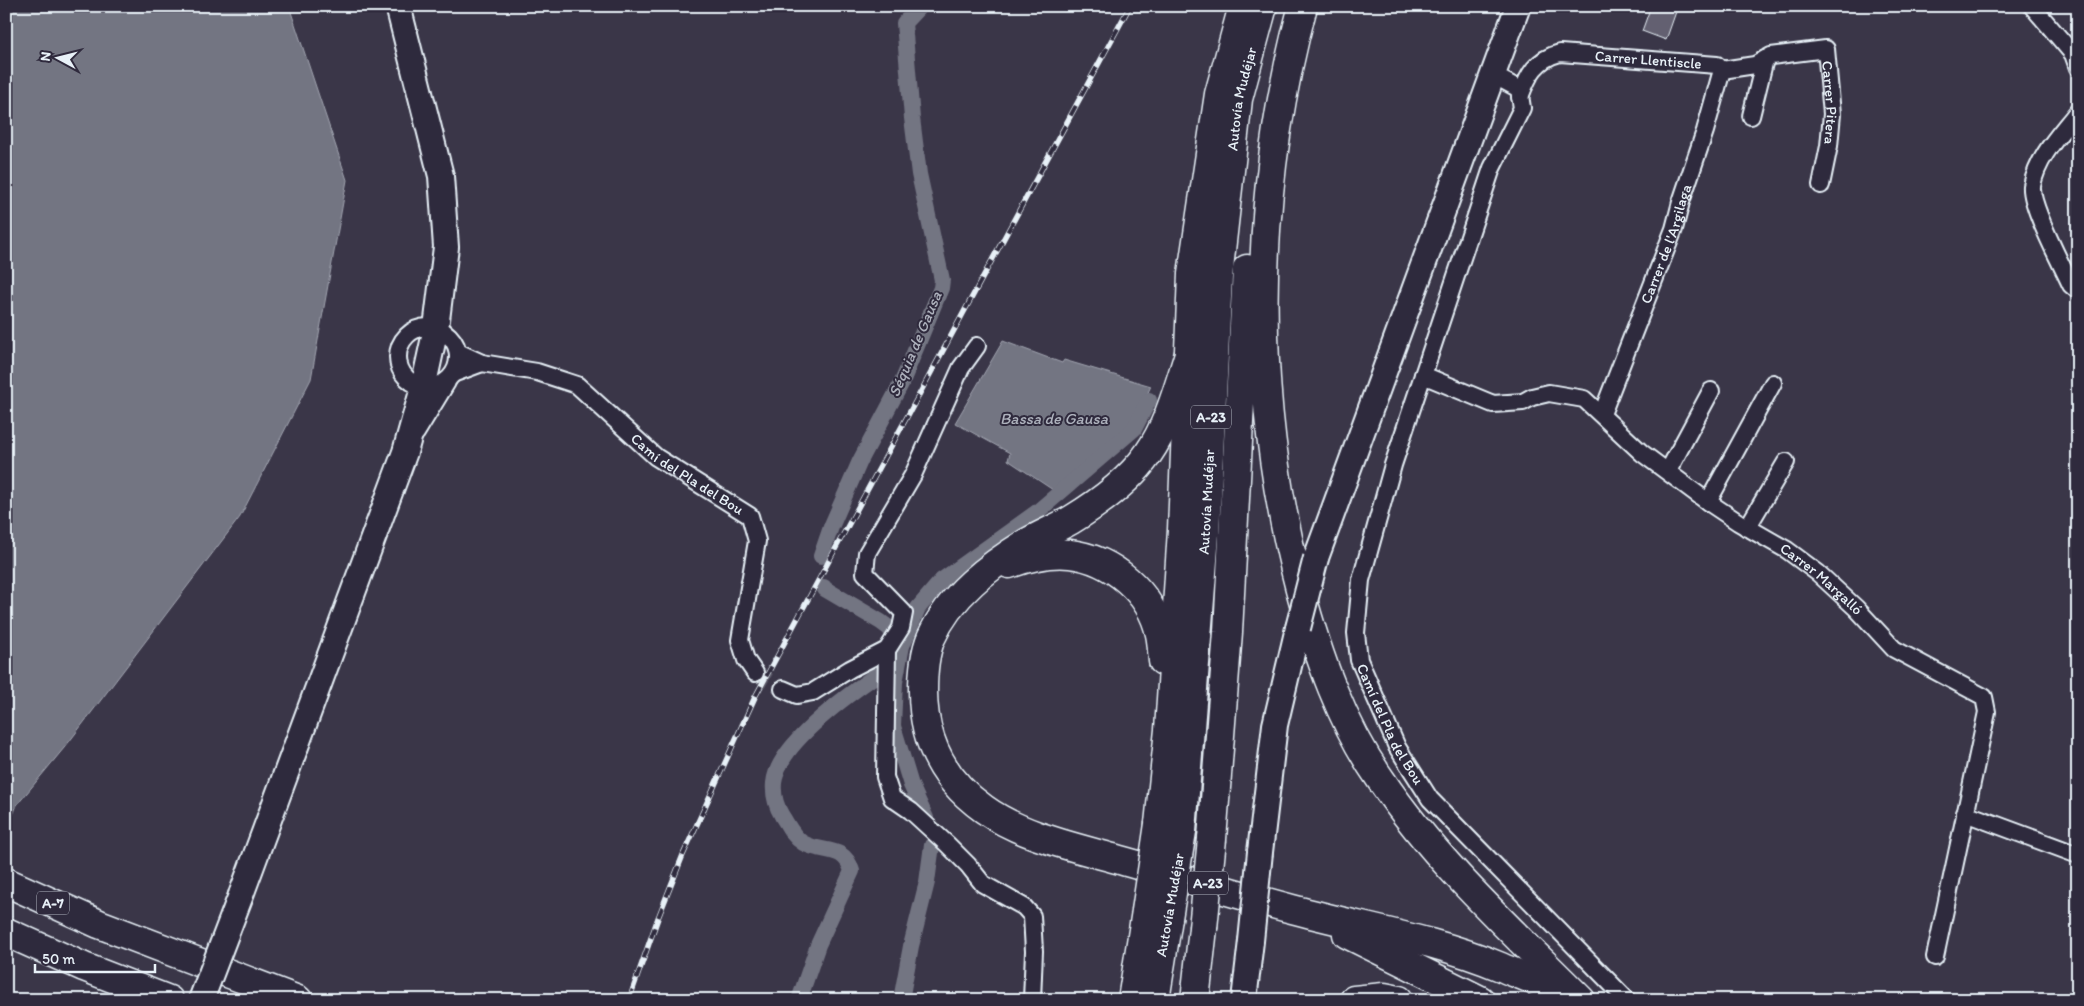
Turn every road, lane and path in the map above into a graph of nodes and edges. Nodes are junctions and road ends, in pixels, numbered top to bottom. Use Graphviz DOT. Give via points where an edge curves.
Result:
graph roads {
  1 [pos="398,6"];
  2 [pos="1243,6"];
  3 [pos="1263,6"];
  4 [pos="1289,6"];
  5 [pos="1304,6"];
  6 [pos="1518,6"];
  7 [pos="2032,6"];
  8 [pos="1826,49"];
  9 [pos="1766,59"];
  10 [pos="2078,68"];
  11 [pos="1722,70"];
  12 [pos="1492,75"];
  13 [pos="1520,97"];
  14 [pos="2078,111"];
  15 [pos="1751,116"];
  16 [pos="1821,185"];
  17 [pos="2078,291"];
  18 [pos="436,328"];
  19 [pos="977,346"];
  20 [pos="458,352"];
  21 [pos="1189,354"];
  22 [pos="482,363"];
  23 [pos="1423,375"];
  24 [pos="451,378"];
  25 [pos="1773,383"];
  26 [pos="423,388"];
  27 [pos="1711,392"];
  28 [pos="1602,414"];
  29 [pos="405,452"];
  30 [pos="1786,462"];
  31 [pos="1668,472"];
  32 [pos="1708,502"];
  33 [pos="1748,528"];
  34 [pos="986,571"];
  35 [pos="887,650"];
  36 [pos="754,673"];
  37 [pos="783,689"];
  38 [pos="1965,814"];
  39 [pos="1170,827"];
  40 [pos="2078,855"];
  41 [pos="6,882"];
  42 [pos="1294,909"];
  43 [pos="1157,914"];
  44 [pos="6,932"];
  45 [pos="1935,957"];
  46 [pos="169,1000"];
  47 [pos="201,1000"];
  48 [pos="298,1000"];
  49 [pos="1032,1000"];
  50 [pos="1132,1000"];
  51 [pos="1155,1000"];
  52 [pos="1195,1000"];
  53 [pos="1244,1000"];
  54 [pos="1354,1000"];
  55 [pos="1399,1000"];
  56 [pos="1480,1000"];
  57 [pos="1558,1000"];
  58 [pos="1581,1000"];
  59 [pos="1627,1000"];
  1 -- 18 [label="main road" via="441,176 446,247"];
  2 -- 21 [label="highway" via="1219,94 1192,274"];
  3 -- 39 [label="highway, Autovía Mudéjar / A-23" via="1238,99 1218,277 1205,534"];
  4 -- 52 [label="highway, Autovía Mudéjar / A-23, bridge" via="1267,103 1251,204 1228,632"];
  5 -- 58 [label="highway" via="1276,135 1266,241 1264,318 1268,404 1280,497 1288,544 1312,635 1339,705 1380,779 1438,854"];
  6 -- 12 [label="main road"];
  7 -- 10 [label="street" via="2073,54"];
  8 -- 9 [label="street, Carrer Llentiscle"];
  8 -- 16 [label="street, Carrer Pitera" via="1832,114"];
  9 -- 11 [label="street, Carrer Llentiscle"];
  9 -- 15 [label="street"];
  11 -- 13 [label="street, Carrer Llentiscle" via="1717,65 1560,53 1546,56 1535,68"];
  11 -- 28 [label="street, Carrer de l'Argilaga" via="1674,229"];
  12 -- 13 [label="street" via="1519,89"];
  12 -- 53 [label="main road, bridge" via="1316,558 1275,725"];
  13 -- 23 [label="street, Carrer Llentiscle" via="1522,108 1492,168"];
  14 -- 17 [label="street" via="2043,156 2032,186 2036,207 2071,286"];
  18 -- 20 [label="street" via="451,336"];
  18 -- 26 [label="main road"];
  18 -- 26 [label="street" via="420,328 406,336 398,350 398,366 406,379"];
  19 -- 35 [label="street" via="961,368 912,475 867,553 865,573 904,613 901,628"];
  20 -- 22 [label="street, Camí del Pla del Bou"];
  20 -- 24 [label="street"];
  21 -- 34 [label="highway" via="1170,411 1157,438 1148,454 1123,482 1069,521 1029,542"];
  21 -- 39 [label="highway" via="1182,530 1168,730"];
  22 -- 24 [label="street, Camí del Pla del Bou"];
  22 -- 36 [label="street, Camí del Pla del Bou" via="537,372 577,385 656,457 750,516 757,541 740,640"];
  23 -- 28 [label="street, Carrer Margalló" via="1493,404 1523,402 1532,396 1549,393 1584,399"];
  23 -- 59 [label="street, Camí del Pla del Bou" via="1393,465 1362,580 1356,633 1360,660 1397,747 1430,799"];
  24 -- 26 [label="street, Camí del Pla del Bou"];
  24 -- 29 [label="street"];
  25 -- 32 [label="street"];
  26 -- 29 [label="main road"];
  27 -- 31 [label="street"];
  28 -- 31 [label="street, Carrer Margalló" via="1642,453"];
  29 -- 47 [label="main road, bridge"];
  30 -- 33 [label="street"];
  31 -- 32 [label="street, Carrer Margalló"];
  32 -- 33 [label="street, Carrer Margalló"];
  33 -- 38 [label="street, Carrer Margalló" via="1787,550 1818,574 1894,649 1984,697 1986,712"];
  34 -- 39 [label="highway" via="1048,554 1070,554 1095,560 1116,571 1133,585 1149,606 1160,633 1163,663"];
  34 -- 42 [label="highway" via="942,616 930,641 922,670 922,709 928,738 943,768 959,787 984,809 1031,833"];
  35 -- 37 [label="street" via="813,692 796,694"];
  35 -- 49 [label="street" via="885,777 892,798 947,844 983,884 1024,907 1032,916"];
  38 -- 40 [label="street"];
  38 -- 45 [label="street, Carrer Margalló"];
  39 -- 43 [label="highway, Autovía Mudéjar / A-23, bridge"];
  41 -- 48 [label="highway, A-7" via="99,924"];
  42 -- 56 [label="highway"];
  42 -- 57 [label="highway" via="1474,956 1538,983"];
  43 -- 50 [label="highway"];
  43 -- 51 [label="highway, Autovía Mudéjar / A-23"];
  44 -- 46 [label="highway"];
  54 -- 55 [label="highway" via="1384,996"];
}
